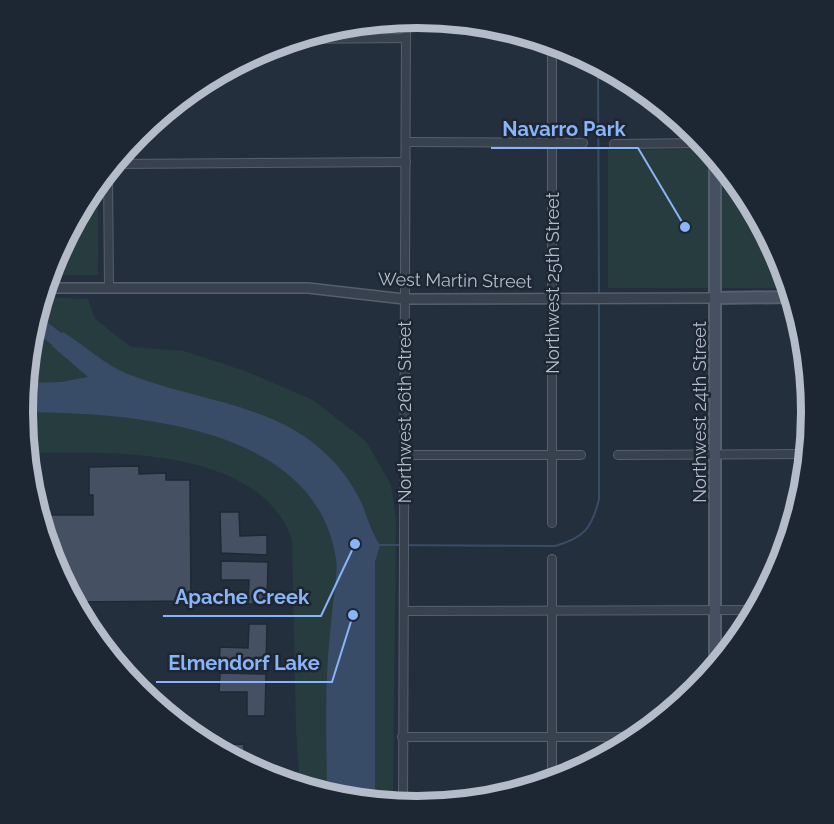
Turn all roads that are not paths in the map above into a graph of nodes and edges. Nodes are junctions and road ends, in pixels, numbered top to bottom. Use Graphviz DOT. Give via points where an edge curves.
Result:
graph roads {
  1 [pos="406,28"];
  2 [pos="406,38"];
  3 [pos="331,39"];
  4 [pos="552,54"];
  5 [pos="407,142"];
  6 [pos="552,142"];
  7 [pos="583,143"];
  8 [pos="690,143"];
  9 [pos="614,144"];
  10 [pos="406,162"];
  11 [pos="125,164"];
  12 [pos="715,172"];
  13 [pos="108,185"];
  14 [pos="54,288"];
  15 [pos="109,288"];
  16 [pos="782,297"];
  17 [pos="551,298"];
  18 [pos="716,298"];
  19 [pos="404,299"];
  20 [pos="716,454"];
  21 [pos="798,454"];
  22 [pos="404,455"];
  23 [pos="551,455"];
  24 [pos="581,455"];
  25 [pos="618,455"];
  26 [pos="552,523"];
  27 [pos="552,559"];
  28 [pos="716,610"];
  29 [pos="745,610"];
  30 [pos="404,611"];
  31 [pos="552,611"];
  32 [pos="715,652"];
  33 [pos="402,737"];
  34 [pos="552,737"];
  35 [pos="620,737"];
  36 [pos="552,770"];
  37 [pos="403,795"];
  1 -- 2 [label="street, Northwest 26th Street"];
  2 -- 3 [label="street"];
  2 -- 5 [label="street, Northwest 26th Street"];
  4 -- 6 [label="street, Northwest 25th Street"];
  5 -- 6 [label="street"];
  5 -- 10 [label="street, Northwest 26th Street"];
  6 -- 7 [label="street"];
  6 -- 17 [label="street, Northwest 25th Street"];
  8 -- 9 [label="street"];
  10 -- 11 [label="street"];
  10 -- 19 [label="street, Northwest 26th Street"];
  12 -- 18 [label="main road, Northwest 24th Street"];
  13 -- 15 [label="street"];
  14 -- 15 [label="street, West Martin Street"];
  15 -- 19 [label="street, West Martin Street" via="308,288"];
  16 -- 18 [label="main road, West Martin Street"];
  17 -- 18 [label="street, West Martin Street"];
  17 -- 19 [label="street, West Martin Street"];
  17 -- 23 [label="street, Northwest 25th Street"];
  18 -- 20 [label="main road, Northwest 24th Street"];
  19 -- 22 [label="street, Northwest 26th Street"];
  20 -- 21 [label="street"];
  20 -- 25 [label="street"];
  20 -- 28 [label="main road, Northwest 24th Street"];
  22 -- 23 [label="street"];
  22 -- 30 [label="street, Northwest 26th Street"];
  23 -- 24 [label="street"];
  23 -- 26 [label="street, Northwest 25th Street"];
  27 -- 31 [label="street"];
  28 -- 29 [label="street"];
  28 -- 31 [label="street"];
  28 -- 32 [label="main road, Northwest 24th Street"];
  30 -- 31 [label="street"];
  30 -- 33 [label="street, Northwest 26th Street"];
  31 -- 34 [label="street"];
  33 -- 34 [label="street"];
  33 -- 37 [label="street, Northwest 26th Street"];
  34 -- 35 [label="street"];
  34 -- 36 [label="street"];
}
